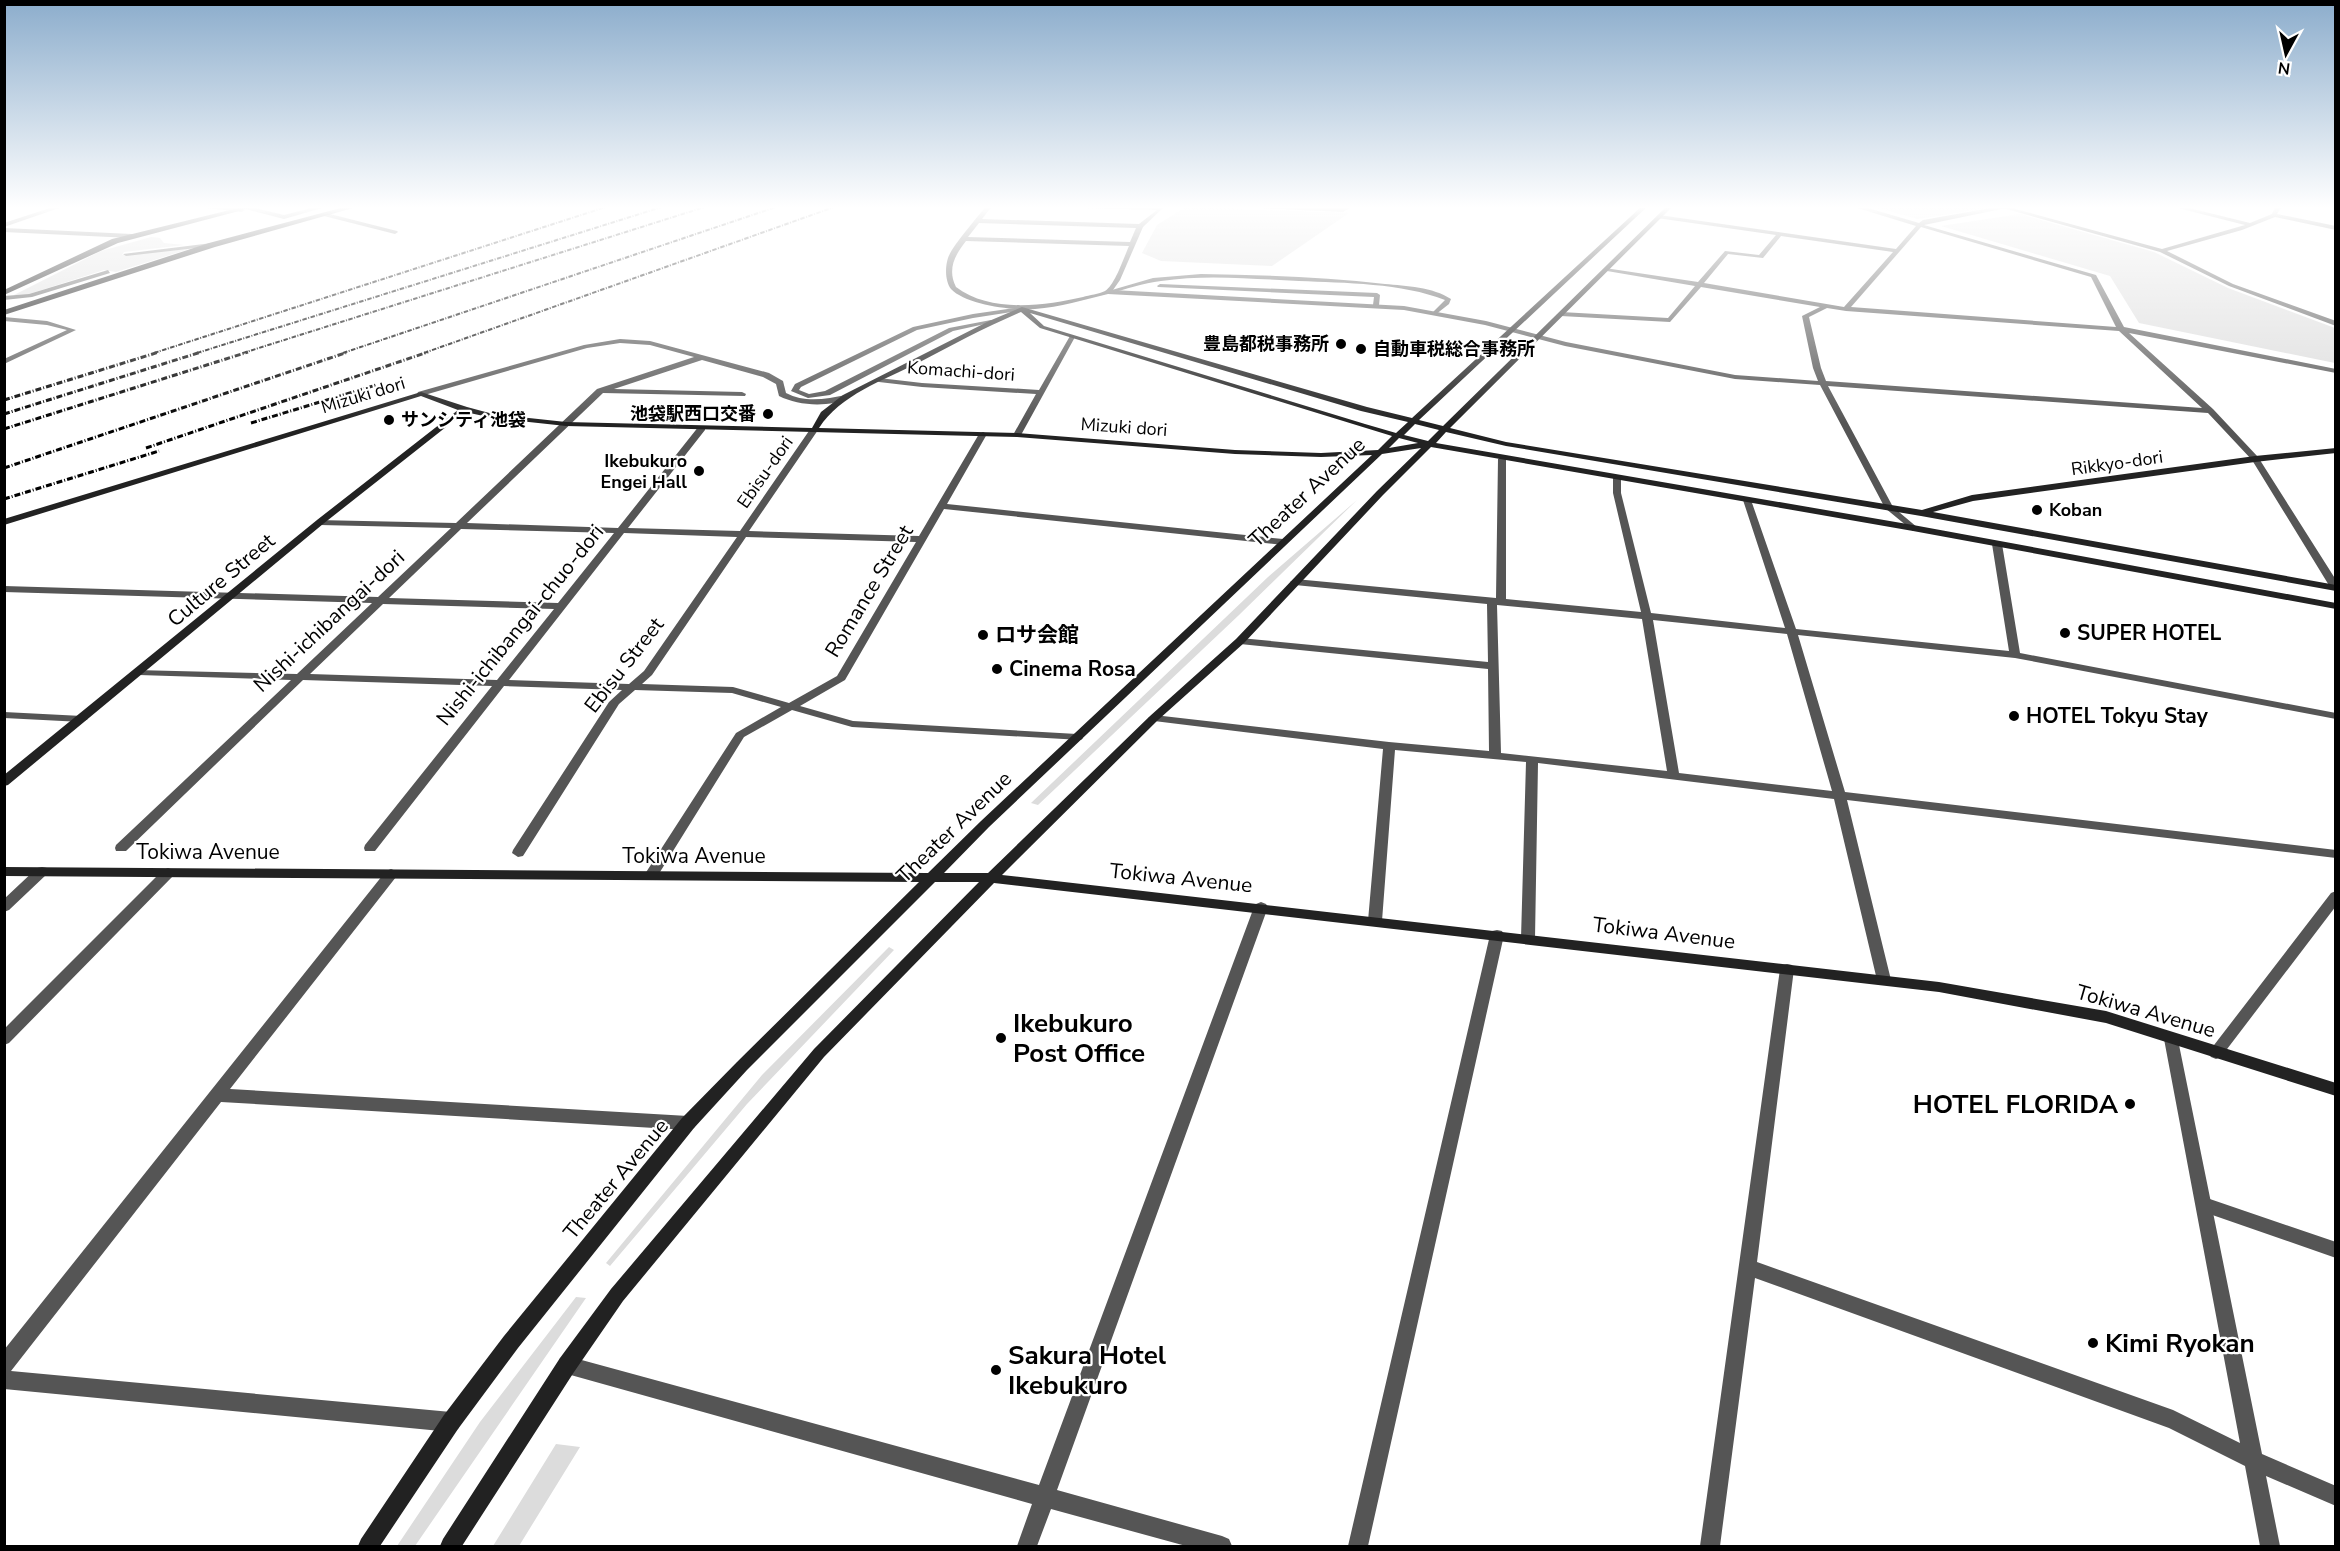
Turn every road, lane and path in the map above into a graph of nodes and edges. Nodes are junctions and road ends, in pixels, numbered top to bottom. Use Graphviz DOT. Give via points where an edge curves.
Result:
graph roads {
  1 [pos="35,278"];
  2 [pos="87,278"];
  3 [pos="108,278"];
  4 [pos="952,278"];
  5 [pos="1118,278"];
  6 [pos="1170,278"];
  7 [pos="1247,278"];
  8 [pos="1567,278"];
  9 [pos="1598,278"];
  10 [pos="1665,278"];
  11 [pos="1704,278"];
  12 [pos="1873,278"];
  13 [pos="2095,278"];
  14 [pos="2218,278"];
  15 [pos="1699,284"];
  16 [pos="1108,291"];
  17 [pos="4,293"];
  18 [pos="53,296"];
  19 [pos="4,298"];
  20 [pos="4,304"];
  21 [pos="1826,306"];
  22 [pos="1022,309"];
  23 [pos="1846,309"];
  24 [pos="4,313"];
  25 [pos="1435,313"];
  26 [pos="1560,314"];
  27 [pos="4,319"];
  28 [pos="991,322"];
  29 [pos="2336,324"];
  30 [pos="2121,329"];
  31 [pos="1511,330"];
  32 [pos="1072,337"];
  33 [pos="1538,337"];
  34 [pos="703,357"];
  35 [pos="4,362"];
  36 [pos="2336,371"];
  37 [pos="879,380"];
  38 [pos="1823,383"];
  39 [pos="600,391"];
  40 [pos="1041,392"];
  41 [pos="421,394"];
  42 [pos="742,394"];
  43 [pos="846,397"];
  44 [pos="464,409"];
  45 [pos="2210,411"];
  46 [pos="1413,422"];
  47 [pos="566,424"];
  48 [pos="702,428"];
  49 [pos="814,430"];
  50 [pos="1445,430"];
  51 [pos="983,434"];
  52 [pos="1017,435"];
  53 [pos="1398,436"];
  54 [pos="1430,444"];
  55 [pos="2336,450"];
  56 [pos="1381,452"];
  57 [pos="1502,459"];
  58 [pos="2255,459"];
  59 [pos="1617,478"];
  60 [pos="1747,500"];
  61 [pos="942,506"];
  62 [pos="1889,508"];
  63 [pos="1922,513"];
  64 [pos="4,522"];
  65 [pos="320,522"];
  66 [pos="459,526"];
  67 [pos="1913,528"];
  68 [pos="622,529"];
  69 [pos="742,533"];
  70 [pos="922,539"];
  71 [pos="1283,542"];
  72 [pos="1996,544"];
  73 [pos="1295,582"];
  74 [pos="2335,588"];
  75 [pos="4,589"];
  76 [pos="230,597"];
  77 [pos="380,600"];
  78 [pos="1497,602"];
  79 [pos="559,606"];
  80 [pos="2336,606"];
  81 [pos="1647,616"];
  82 [pos="1792,632"];
  83 [pos="1240,641"];
  84 [pos="2015,655"];
  85 [pos="1493,666"];
  86 [pos="139,672"];
  87 [pos="297,677"];
  88 [pos="499,682"];
  89 [pos="632,687"];
  90 [pos="790,706"];
  91 [pos="4,715"];
  92 [pos="2336,716"];
  93 [pos="1154,718"];
  94 [pos="82,719"];
  95 [pos="1077,738"];
  96 [pos="1389,746"];
  97 [pos="1495,757"];
  98 [pos="1532,759"];
  99 [pos="1674,776"];
  100 [pos="4,782"];
  101 [pos="1840,797"];
  102 [pos="121,848"];
  103 [pos="370,848"];
  104 [pos="518,853"];
  105 [pos="2336,854"];
  106 [pos="4,871"];
  107 [pos="42,871"];
  108 [pos="168,873"];
  109 [pos="391,874"];
  110 [pos="931,876"];
  111 [pos="650,877"];
  112 [pos="991,878"];
  113 [pos="2336,896"];
  114 [pos="4,907"];
  115 [pos="1261,907"];
  116 [pos="1375,921"];
  117 [pos="1497,935"];
  118 [pos="1528,938"];
  119 [pos="1787,969"];
  120 [pos="1884,980"];
  121 [pos="4,1039"];
  122 [pos="2172,1039"];
  123 [pos="2216,1053"];
  124 [pos="2336,1090"];
  125 [pos="218,1095"];
  126 [pos="688,1123"];
  127 [pos="2204,1204"];
  128 [pos="2336,1250"];
  129 [pos="1747,1267"];
  130 [pos="4,1365"];
  131 [pos="567,1365"];
  132 [pos="4,1380"];
  133 [pos="452,1422"];
  134 [pos="2253,1460"];
  135 [pos="1045,1496"];
  136 [pos="2336,1496"];
  137 [pos="368,1546"];
  138 [pos="450,1546"];
  139 [pos="1027,1546"];
  140 [pos="1222,1546"];
  141 [pos="1358,1546"];
  142 [pos="1710,1546"];
  143 [pos="2270,1546"];
  1 -- 17 [label="main road"];
  2 -- 19 [label="street" via="30,296"];
  3 -- 18 [label="main road"];
  4 -- 22 [label="street" via="953,287 971,297"];
  5 -- 16 [label="street"];
  6 -- 16 [label="street"];
  7 -- 25 [label="street" via="1423,290 1448,299"];
  8 -- 31 [label="street, Theater Avenue"];
  9 -- 26 [label="street"];
  10 -- 15 [label="street"];
  11 -- 15 [label="street"];
  12 -- 23 [label="street"];
  13 -- 30 [label="street"];
  14 -- 29 [label="street"];
  15 -- 21 [label="street"];
  15 -- 26 [label="street" via="1670,320"];
  16 -- 22 [label="street"];
  16 -- 25 [label="street" via="1376,305"];
  18 -- 20 [label="main road"];
  18 -- 24 [label="main road"];
  21 -- 23 [label="street"];
  21 -- 38 [label="street" via="1805,316"];
  22 -- 28 [label="street"];
  22 -- 28 [label="street" via="915,328 798,386 795,391 801,395 821,395 951,329"];
  22 -- 32 [label="street" via="1038,325"];
  22 -- 46 [label="street"];
  23 -- 30 [label="street"];
  25 -- 31 [label="street"];
  26 -- 33 [label="street"];
  27 -- 35 [label="street" via="73,330"];
  28 -- 37 [label="street"];
  30 -- 36 [label="street"];
  30 -- 45 [label="street"];
  31 -- 33 [label="street"];
  31 -- 46 [label="street, Theater Avenue"];
  32 -- 40 [label="street"];
  32 -- 53 [label="street"];
  33 -- 38 [label="street" via="1735,377"];
  33 -- 50 [label="street"];
  34 -- 39 [label="street"];
  34 -- 41 [label="street" via="650,343 602,342"];
  34 -- 43 [label="street" via="772,377 780,382 782,394 793,399 820,402"];
  37 -- 40 [label="street, Komachi-dori"];
  37 -- 43 [label="street"];
  38 -- 45 [label="street"];
  38 -- 62 [label="street"];
  39 -- 42 [label="street"];
  39 -- 47 [label="street, Nishi-ichibangai-dori"];
  40 -- 52 [label="street"];
  41 -- 44 [label="street, Mizuki dori"];
  41 -- 64 [label="street, Mizuki dori"];
  43 -- 49 [label="street" via="824,414"];
  44 -- 47 [label="street, Mizuki dori" via="514,420"];
  44 -- 65 [label="street, Culture Street"];
  45 -- 58 [label="street"];
  46 -- 50 [label="street"];
  46 -- 53 [label="street, Theater Avenue"];
  47 -- 48 [label="street, Mizuki dori"];
  47 -- 66 [label="street, Nishi-ichibangai-dori"];
  48 -- 49 [label="street, Mizuki dori"];
  48 -- 68 [label="street, Nishi-ichibangai-chuo-dori"];
  49 -- 51 [label="street, Mizuki dori"];
  49 -- 69 [label="street, Ebisu-dori"];
  50 -- 54 [label="street"];
  50 -- 62 [label="street" via="1506,444"];
  51 -- 52 [label="street, Mizuki dori"];
  51 -- 61 [label="street, Romance Street"];
  52 -- 56 [label="street, Mizuki dori" via="1235,452"];
  53 -- 54 [label="street"];
  53 -- 56 [label="street, Theater Avenue"];
  54 -- 56 [label="street, Mizuki dori"];
  54 -- 57 [label="street"];
  54 -- 73 [label="street"];
  55 -- 58 [label="street, Rikkyo-dori"];
  56 -- 71 [label="street, Theater Avenue"];
  57 -- 59 [label="street"];
  57 -- 78 [label="street"];
  58 -- 63 [label="street, Rikkyo-dori" via="1972,498"];
  58 -- 74 [label="street"];
  59 -- 60 [label="street"];
  59 -- 81 [label="street" via="1617,493"];
  60 -- 67 [label="street"];
  60 -- 82 [label="street"];
  61 -- 70 [label="street, Romance Street"];
  61 -- 71 [label="street"];
  62 -- 63 [label="street"];
  62 -- 67 [label="street"];
  63 -- 67 [label="street"];
  63 -- 74 [label="street"];
  65 -- 66 [label="street"];
  65 -- 76 [label="street, Culture Street"];
  66 -- 68 [label="street"];
  66 -- 77 [label="street, Nishi-ichibangai-dori"];
  67 -- 72 [label="street"];
  68 -- 69 [label="street"];
  68 -- 79 [label="street, Nishi-ichibangai-chuo-dori"];
  69 -- 70 [label="street"];
  69 -- 89 [label="street, Ebisu Street" via="648,673"];
  70 -- 90 [label="street, Romance Street" via="841,678"];
  71 -- 95 [label="street, Theater Avenue"];
  72 -- 80 [label="street"];
  72 -- 84 [label="street"];
  73 -- 78 [label="street"];
  73 -- 83 [label="street"];
  75 -- 76 [label="street"];
  76 -- 77 [label="street"];
  76 -- 86 [label="street, Culture Street"];
  77 -- 79 [label="street"];
  77 -- 87 [label="street, Nishi-ichibangai-dori"];
  78 -- 81 [label="street"];
  78 -- 85 [label="street"];
  79 -- 88 [label="street, Nishi-ichibangai-chuo-dori"];
  81 -- 82 [label="street"];
  81 -- 99 [label="street"];
  82 -- 84 [label="street"];
  82 -- 101 [label="street"];
  83 -- 85 [label="street"];
  83 -- 93 [label="street"];
  84 -- 92 [label="street"];
  85 -- 97 [label="street"];
  86 -- 87 [label="street"];
  86 -- 94 [label="street, Culture Street"];
  87 -- 88 [label="street"];
  87 -- 102 [label="street, Nishi-ichibangai-dori"];
  88 -- 89 [label="street"];
  88 -- 103 [label="street, Nishi-ichibangai-chuo-dori"];
  89 -- 90 [label="street" via="733,690"];
  89 -- 104 [label="street, Ebisu Street" via="615,702"];
  90 -- 95 [label="street" via="852,724"];
  90 -- 111 [label="street, Romance Street" via="740,735"];
  91 -- 94 [label="street"];
  93 -- 96 [label="street"];
  93 -- 112 [label="street"];
  94 -- 100 [label="street, Culture Street"];
  95 -- 110 [label="street, Theater Avenue"];
  96 -- 97 [label="street"];
  96 -- 116 [label="street"];
  97 -- 98 [label="street"];
  98 -- 99 [label="street"];
  98 -- 118 [label="street"];
  99 -- 101 [label="street"];
  101 -- 105 [label="street"];
  101 -- 120 [label="street"];
  106 -- 107 [label="street, Tokiwa Avenue"];
  107 -- 108 [label="street, Tokiwa Avenue"];
  107 -- 114 [label="street"];
  108 -- 109 [label="street, Tokiwa Avenue"];
  108 -- 121 [label="street"];
  109 -- 111 [label="street, Tokiwa Avenue"];
  109 -- 125 [label="street"];
  110 -- 111 [label="street, Tokiwa Avenue"];
  110 -- 112 [label="street, Tokiwa Avenue"];
  110 -- 126 [label="street, Theater Avenue"];
  112 -- 115 [label="street, Tokiwa Avenue"];
  112 -- 131 [label="street" via="819,1053 617,1295"];
  113 -- 123 [label="street"];
  115 -- 116 [label="street, Tokiwa Avenue"];
  115 -- 135 [label="street"];
  116 -- 117 [label="street, Tokiwa Avenue"];
  117 -- 118 [label="street, Tokiwa Avenue"];
  117 -- 141 [label="street"];
  118 -- 119 [label="street, Tokiwa Avenue"];
  119 -- 120 [label="street, Tokiwa Avenue"];
  119 -- 129 [label="street"];
  120 -- 122 [label="street, Tokiwa Avenue" via="2106,1017"];
  122 -- 123 [label="street, Tokiwa Avenue"];
  122 -- 127 [label="street"];
  123 -- 124 [label="street, Tokiwa Avenue"];
  125 -- 126 [label="street"];
  125 -- 130 [label="street"];
  126 -- 133 [label="street, Theater Avenue" via="566,1272"];
  127 -- 128 [label="street"];
  127 -- 134 [label="street"];
  129 -- 134 [label="street" via="2173,1420"];
  129 -- 142 [label="street"];
  131 -- 135 [label="street"];
  131 -- 138 [label="street"];
  132 -- 133 [label="street"];
  133 -- 137 [label="street, Theater Avenue"];
  134 -- 136 [label="street"];
  134 -- 143 [label="street"];
  135 -- 139 [label="street"];
  135 -- 140 [label="street"];
}
